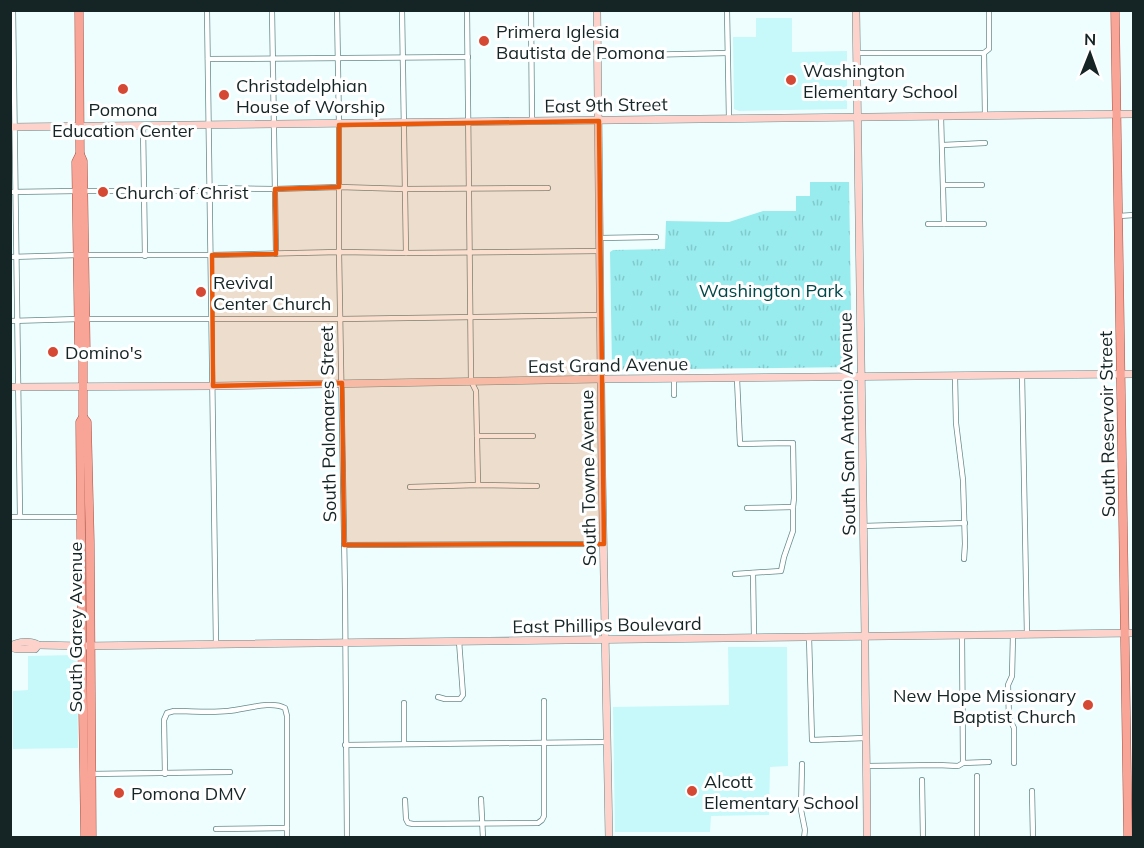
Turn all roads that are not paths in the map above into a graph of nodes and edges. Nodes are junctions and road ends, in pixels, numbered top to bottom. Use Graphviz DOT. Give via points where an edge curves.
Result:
graph roads {
  1 [pos="13,10"];
  2 [pos="79,10"];
  3 [pos="207,10"];
  4 [pos="272,10"];
  5 [pos="337,10"];
  6 [pos="402,10"];
  7 [pos="467,10"];
  8 [pos="531,10"];
  9 [pos="597,10"];
  10 [pos="727,10"];
  11 [pos="856,10"];
  12 [pos="989,10"];
  13 [pos="1115,10"];
  14 [pos="727,53"];
  15 [pos="857,53"];
  16 [pos="984,53"];
  17 [pos="598,56"];
  18 [pos="468,57"];
  19 [pos="402,58"];
  20 [pos="208,59"];
  21 [pos="272,59"];
  22 [pos="339,59"];
  23 [pos="12,63"];
  24 [pos="1116,114"];
  25 [pos="1134,114"];
  26 [pos="985,115"];
  27 [pos="858,117"];
  28 [pos="941,117"];
  29 [pos="729,119"];
  30 [pos="532,121"];
  31 [pos="599,121"];
  32 [pos="404,122"];
  33 [pos="470,122"];
  34 [pos="274,124"];
  35 [pos="339,124"];
  36 [pos="208,125"];
  37 [pos="80,126"];
  38 [pos="143,126"];
  39 [pos="13,127"];
  40 [pos="985,143"];
  41 [pos="943,145"];
  42 [pos="944,185"];
  43 [pos="982,185"];
  44 [pos="339,187"];
  45 [pos="211,188"];
  46 [pos="470,188"];
  47 [pos="548,188"];
  48 [pos="275,189"];
  49 [pos="405,189"];
  50 [pos="80,191"];
  51 [pos="144,191"];
  52 [pos="13,192"];
  53 [pos="1134,215"];
  54 [pos="1119,216"];
  55 [pos="928,224"];
  56 [pos="944,224"];
  57 [pos="984,224"];
  58 [pos="656,237"];
  59 [pos="600,238"];
  60 [pos="600,251"];
  61 [pos="339,252"];
  62 [pos="469,253"];
  63 [pos="276,254"];
  64 [pos="406,254"];
  65 [pos="81,255"];
  66 [pos="212,255"];
  67 [pos="145,256"];
  68 [pos="13,257"];
  69 [pos="600,315"];
  70 [pos="471,316"];
  71 [pos="212,318"];
  72 [pos="82,319"];
  73 [pos="340,319"];
  74 [pos="10,321"];
  75 [pos="17,321"];
  76 [pos="1122,374"];
  77 [pos="1134,374"];
  78 [pos="1022,375"];
  79 [pos="955,376"];
  80 [pos="862,377"];
  81 [pos="601,379"];
  82 [pos="674,379"];
  83 [pos="737,379"];
  84 [pos="471,381"];
  85 [pos="342,383"];
  86 [pos="83,386"];
  87 [pos="213,386"];
  88 [pos="10,387"];
  89 [pos="19,387"];
  90 [pos="674,395"];
  91 [pos="83,417"];
  92 [pos="477,436"];
  93 [pos="533,436"];
  94 [pos="220,471"];
  95 [pos="214,472"];
  96 [pos="478,485"];
  97 [pos="537,486"];
  98 [pos="410,487"];
  99 [pos="793,507"];
  100 [pos="747,508"];
  101 [pos="10,517"];
  102 [pos="20,517"];
  103 [pos="81,517"];
  104 [pos="965,524"];
  105 [pos="863,526"];
  106 [pos="604,544"];
  107 [pos="344,545"];
  108 [pos="963,559"];
  109 [pos="753,573"];
  110 [pos="735,574"];
  111 [pos="82,592"];
  112 [pos="90,605"];
  113 [pos="1129,634"];
  114 [pos="1013,635"];
  115 [pos="1027,635"];
  116 [pos="962,636"];
  117 [pos="809,637"];
  118 [pos="865,637"];
  119 [pos="754,638"];
  120 [pos="605,640"];
  121 [pos="459,641"];
  122 [pos="346,643"];
  123 [pos="216,645"];
  124 [pos="11,646"];
  125 [pos="86,646"];
  126 [pos="438,697"];
  127 [pos="544,701"];
  128 [pos="404,703"];
  129 [pos="865,738"];
  130 [pos="606,742"];
  131 [pos="544,743"];
  132 [pos="404,744"];
  133 [pos="345,745"];
  134 [pos="989,762"];
  135 [pos="963,763"];
  136 [pos="1014,763"];
  137 [pos="802,764"];
  138 [pos="867,766"];
  139 [pos="230,772"];
  140 [pos="88,774"];
  141 [pos="165,774"];
  142 [pos="977,776"];
  143 [pos="922,780"];
  144 [pos="1032,791"];
  145 [pos="482,799"];
  146 [pos="405,800"];
  147 [pos="482,824"];
  148 [pos="287,828"];
  149 [pos="216,829"];
  150 [pos="85,837"];
  151 [pos="92,837"];
  152 [pos="287,837"];
  153 [pos="347,837"];
  154 [pos="483,837"];
  155 [pos="609,837"];
  156 [pos="804,837"];
  157 [pos="867,837"];
  158 [pos="923,837"];
  159 [pos="977,837"];
  160 [pos="1033,837"];
  161 [pos="1128,837"];
  1 -- 23 [label="street"];
  2 -- 37 [label="main road, South Garey Avenue"];
  3 -- 20 [label="street"];
  4 -- 21 [label="street"];
  5 -- 22 [label="street, South Palomares Street"];
  6 -- 19 [label="street"];
  7 -- 18 [label="street"];
  8 -- 30 [label="street"];
  9 -- 17 [label="street, South Towne Avenue"];
  10 -- 14 [label="street"];
  11 -- 15 [label="street, South San Antonio Avenue"];
  12 -- 16 [label="street" via="989,49"];
  13 -- 24 [label="main road, South Reservoir Street"];
  14 -- 17 [label="street"];
  14 -- 29 [label="street"];
  15 -- 16 [label="street"];
  15 -- 27 [label="street, South San Antonio Avenue"];
  16 -- 26 [label="street"];
  17 -- 31 [label="street, South Towne Avenue"];
  18 -- 19 [label="street"];
  18 -- 33 [label="street"];
  19 -- 22 [label="street"];
  19 -- 32 [label="street"];
  20 -- 21 [label="street"];
  20 -- 36 [label="street"];
  21 -- 22 [label="street"];
  21 -- 34 [label="street"];
  22 -- 35 [label="street, South Palomares Street"];
  23 -- 39 [label="street"];
  24 -- 25 [label="street, East 9th Street"];
  24 -- 26 [label="street, East 9th Street"];
  24 -- 54 [label="main road, South Reservoir Street"];
  26 -- 28 [label="street, East 9th Street"];
  27 -- 28 [label="street, East 9th Street"];
  27 -- 29 [label="street, East 9th Street"];
  27 -- 80 [label="street, South San Antonio Avenue"];
  28 -- 41 [label="street"];
  29 -- 31 [label="street, East 9th Street"];
  30 -- 31 [label="street, East 9th Street"];
  30 -- 33 [label="street, East 9th Street"];
  31 -- 59 [label="street, South Towne Avenue"];
  32 -- 33 [label="street, East 9th Street"];
  32 -- 35 [label="street, East 9th Street"];
  32 -- 49 [label="street"];
  33 -- 46 [label="street"];
  34 -- 35 [label="street, East 9th Street"];
  34 -- 36 [label="street, East 9th Street"];
  34 -- 48 [label="street"];
  35 -- 44 [label="street, South Palomares Street"];
  36 -- 38 [label="street, East 9th Street"];
  36 -- 45 [label="street"];
  37 -- 38 [label="street, East 9th Street"];
  37 -- 39 [label="street, East 9th Street"];
  37 -- 50 [label="main road, South Garey Avenue"];
  38 -- 51 [label="street"];
  39 -- 52 [label="street"];
  40 -- 41 [label="street"];
  41 -- 42 [label="street"];
  42 -- 43 [label="street"];
  42 -- 56 [label="street"];
  44 -- 48 [label="street"];
  44 -- 49 [label="street"];
  44 -- 61 [label="street, South Palomares Street"];
  45 -- 48 [label="street"];
  45 -- 51 [label="street"];
  45 -- 66 [label="street"];
  46 -- 47 [label="street"];
  46 -- 49 [label="street"];
  46 -- 62 [label="street"];
  48 -- 63 [label="street"];
  49 -- 64 [label="street"];
  50 -- 51 [label="street"];
  50 -- 52 [label="street"];
  50 -- 65 [label="main road, South Garey Avenue"];
  51 -- 67 [label="street"];
  52 -- 68 [label="street"];
  53 -- 54 [label="street"];
  54 -- 76 [label="main road, South Reservoir Street"];
  55 -- 56 [label="street"];
  56 -- 57 [label="street"];
  58 -- 59 [label="street"];
  59 -- 60 [label="street, South Towne Avenue"];
  60 -- 62 [label="street"];
  60 -- 69 [label="street, South Towne Avenue"];
  61 -- 63 [label="street"];
  61 -- 64 [label="street"];
  61 -- 73 [label="street, South Palomares Street"];
  62 -- 64 [label="street"];
  62 -- 70 [label="street"];
  63 -- 66 [label="street"];
  65 -- 67 [label="street"];
  65 -- 68 [label="street"];
  65 -- 72 [label="main road, South Garey Avenue"];
  66 -- 67 [label="street"];
  66 -- 71 [label="street"];
  68 -- 75 [label="street"];
  69 -- 70 [label="street"];
  69 -- 81 [label="street, South Towne Avenue"];
  70 -- 73 [label="street"];
  70 -- 84 [label="street"];
  71 -- 72 [label="street"];
  71 -- 73 [label="street"];
  71 -- 87 [label="street"];
  72 -- 75 [label="street"];
  72 -- 86 [label="main road, South Garey Avenue" via="79,353 83,358"];
  73 -- 85 [label="street, South Palomares Street"];
  74 -- 75 [label="street"];
  75 -- 89 [label="street"];
  76 -- 77 [label="street, East Grand Avenue"];
  76 -- 78 [label="street, East Grand Avenue"];
  76 -- 113 [label="main road, South Reservoir Street"];
  78 -- 79 [label="street, East Grand Avenue"];
  78 -- 115 [label="street"];
  79 -- 80 [label="street, East Grand Avenue"];
  79 -- 104 [label="street"];
  80 -- 83 [label="street, East Grand Avenue"];
  80 -- 105 [label="street, South San Antonio Avenue"];
  81 -- 82 [label="street, East Grand Avenue"];
  81 -- 84 [label="street, East Grand Avenue"];
  81 -- 106 [label="street, South Towne Avenue"];
  82 -- 83 [label="street, East Grand Avenue"];
  82 -- 90 [label="street"];
  83 -- 99 [label="street" via="740,444 793,443"];
  84 -- 85 [label="street, East Grand Avenue"];
  84 -- 92 [label="street" via="476,391"];
  85 -- 87 [label="street, East Grand Avenue"];
  85 -- 107 [label="street, South Palomares Street"];
  86 -- 87 [label="street, East Grand Avenue"];
  86 -- 89 [label="street, East Grand Avenue"];
  86 -- 91 [label="main road, South Garey Avenue"];
  87 -- 95 [label="street"];
  88 -- 89 [label="street, East Grand Avenue"];
  89 -- 102 [label="street"];
  91 -- 103 [label="main road, South Garey Avenue"];
  91 -- 112 [label="main road, South Garey Avenue" via="87,422"];
  92 -- 93 [label="street"];
  92 -- 96 [label="street"];
  94 -- 95 [label="street"];
  95 -- 123 [label="street"];
  96 -- 97 [label="street"];
  96 -- 98 [label="street"];
  99 -- 100 [label="street"];
  99 -- 109 [label="street" via="793,531 781,572"];
  101 -- 102 [label="street"];
  102 -- 103 [label="street"];
  103 -- 111 [label="main road, South Garey Avenue"];
  104 -- 105 [label="street"];
  104 -- 108 [label="street"];
  105 -- 118 [label="street, South San Antonio Avenue"];
  106 -- 107 [label="street"];
  106 -- 120 [label="street, South Towne Avenue"];
  107 -- 122 [label="street, South Palomares Street"];
  109 -- 110 [label="street"];
  109 -- 119 [label="street"];
  111 -- 112 [label="main road"];
  111 -- 125 [label="main road, South Garey Avenue"];
  112 -- 125 [label="main road, South Garey Avenue"];
  113 -- 115 [label="street, East Phillips Boulevard"];
  113 -- 161 [label="main road, South Reservoir Street"];
  114 -- 115 [label="street, East Phillips Boulevard"];
  114 -- 116 [label="street, East Phillips Boulevard"];
  114 -- 136 [label="street" via="1012,676 1008,685"];
  116 -- 118 [label="street, East Phillips Boulevard"];
  116 -- 135 [label="street"];
  117 -- 118 [label="street, East Phillips Boulevard"];
  117 -- 119 [label="street, East Phillips Boulevard"];
  117 -- 129 [label="street" via="812,740"];
  118 -- 129 [label="street, South San Antonio Avenue"];
  119 -- 120 [label="street, East Phillips Boulevard"];
  120 -- 121 [label="street, East Phillips Boulevard"];
  120 -- 130 [label="street, South Towne Avenue"];
  121 -- 122 [label="street, East Phillips Boulevard"];
  121 -- 126 [label="street" via="463,695 460,699"];
  122 -- 123 [label="street, East Phillips Boulevard"];
  122 -- 133 [label="street, South Palomares Street"];
  123 -- 125 [label="street, East Phillips Boulevard"];
  124 -- 125 [label="street, East Phillips Boulevard" via="33,642"];
  125 -- 140 [label="main road, South Garey Avenue"];
  127 -- 131 [label="street"];
  128 -- 132 [label="street"];
  129 -- 138 [label="street, South San Antonio Avenue"];
  130 -- 131 [label="street"];
  130 -- 155 [label="street, South Towne Avenue"];
  131 -- 132 [label="street"];
  131 -- 147 [label="street" via="542,820"];
  132 -- 133 [label="street"];
  133 -- 153 [label="street, South Palomares Street"];
  134 -- 135 [label="street"];
  135 -- 138 [label="street"];
  137 -- 156 [label="street"];
  138 -- 157 [label="street, South San Antonio Avenue"];
  139 -- 141 [label="street"];
  140 -- 141 [label="street"];
  140 -- 150 [label="main road, South Garey Avenue"];
  140 -- 151 [label="main road, South Garey Avenue"];
  141 -- 148 [label="street" via="167,713 279,705 285,708 287,716"];
  142 -- 159 [label="street"];
  143 -- 158 [label="street"];
  144 -- 160 [label="street"];
  145 -- 147 [label="street"];
  146 -- 147 [label="street" via="408,823"];
  147 -- 154 [label="street"];
  148 -- 149 [label="street"];
  148 -- 152 [label="street"];
}
